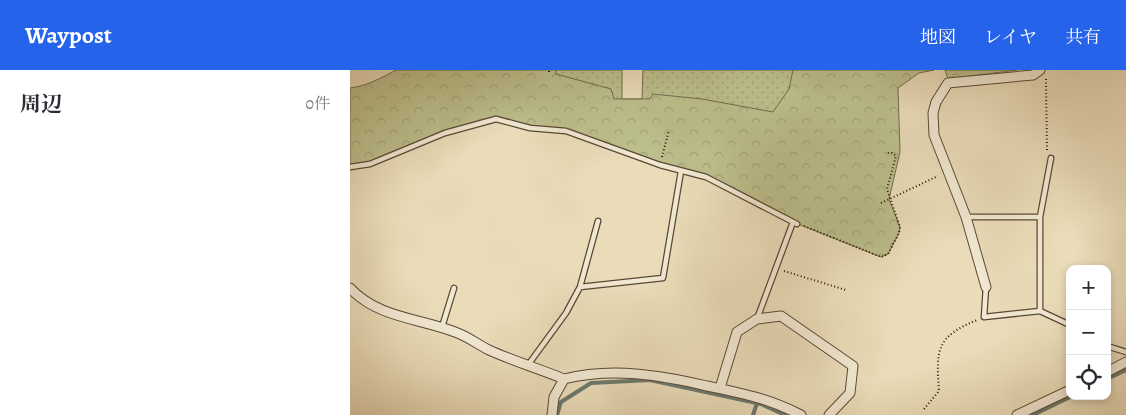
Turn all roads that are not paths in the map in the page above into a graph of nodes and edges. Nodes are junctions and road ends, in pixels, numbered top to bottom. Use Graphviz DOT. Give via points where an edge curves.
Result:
graph roads {
  1 [pos="1043,73"];
  2 [pos="1051,158"];
  3 [pos="350,167"];
  4 [pos="680,171"];
  5 [pos="1040,217"];
  6 [pos="966,218"];
  7 [pos="598,221"];
  8 [pos="580,287"];
  9 [pos="986,287"];
  10 [pos="350,288"];
  11 [pos="454,288"];
  12 [pos="1040,311"];
  13 [pos="758,319"];
  14 [pos="1066,323"];
  15 [pos="442,327"];
  16 [pos="1111,347"];
  17 [pos="1126,352"];
  18 [pos="1126,362"];
  19 [pos="528,365"];
  20 [pos="1111,370"];
  21 [pos="564,379"];
  22 [pos="720,388"];
  23 [pos="1066,392"];
  24 [pos="552,415"];
  25 [pos="801,415"];
  26 [pos="830,415"];
  27 [pos="1017,415"];
  1 -- 6 [label="street" via="948,83 941,91 933,114 934,135"];
  2 -- 5 [label="lane"];
  3 -- 4 [label="lane" via="370,164 444,133 496,119 530,128 566,131"];
  4 -- 8 [label="lane" via="662,278"];
  4 -- 13 [label="lane" via="706,177 795,223"];
  5 -- 6 [label="lane"];
  5 -- 12 [label="lane"];
  6 -- 9 [label="street"];
  7 -- 8 [label="lane"];
  8 -- 19 [label="lane" via="566,314"];
  9 -- 12 [label="lane" via="984,317"];
  10 -- 15 [label="street" via="372,306 390,314"];
  11 -- 15 [label="lane"];
  12 -- 14 [label="lane"];
  13 -- 22 [label="street" via="736,332"];
  13 -- 26 [label="street" via="781,316 853,366 850,393"];
  15 -- 19 [label="street"];
  16 -- 17 [label="lane"];
  18 -- 20 [label="street"];
  19 -- 21 [label="street"];
  21 -- 22 [label="street" via="645,373"];
  21 -- 24 [label="street" via="554,397"];
  22 -- 25 [label="street" via="764,398"];
  23 -- 27 [label="street"];
}
